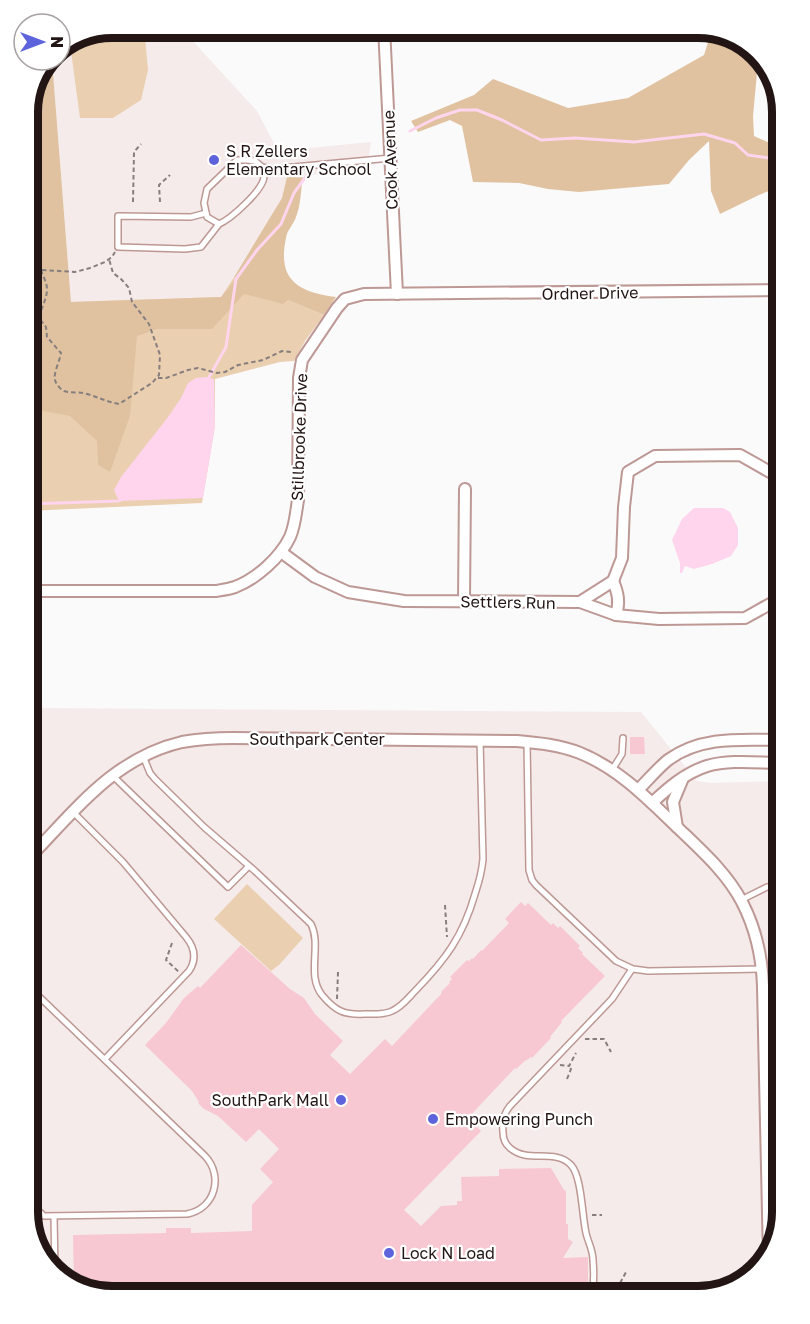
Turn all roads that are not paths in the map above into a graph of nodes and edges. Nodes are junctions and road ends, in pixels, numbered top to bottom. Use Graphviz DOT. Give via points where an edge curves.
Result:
graph roads {
  1 [pos="385,38"];
  2 [pos="391,158"];
  3 [pos="262,167"];
  4 [pos="206,213"];
  5 [pos="219,224"];
  6 [pos="772,290"];
  7 [pos="397,294"];
  8 [pos="772,473"];
  9 [pos="465,489"];
  10 [pos="281,552"];
  11 [pos="613,581"];
  12 [pos="38,591"];
  13 [pos="464,601"];
  14 [pos="580,602"];
  15 [pos="772,603"];
  16 [pos="616,615"];
  17 [pos="623,738"];
  18 [pos="480,740"];
  19 [pos="772,740"];
  20 [pos="527,742"];
  21 [pos="143,756"];
  22 [pos="772,763"];
  23 [pos="612,770"];
  24 [pos="112,775"];
  25 [pos="683,778"];
  26 [pos="638,790"];
  27 [pos="652,803"];
  28 [pos="73,813"];
  29 [pos="677,827"];
  30 [pos="38,849"];
  31 [pos="249,866"];
  32 [pos="772,886"];
  33 [pos="741,900"];
  34 [pos="632,969"];
  35 [pos="762,969"];
  36 [pos="38,995"];
  37 [pos="105,1059"];
  38 [pos="766,1110"];
  39 [pos="772,1110"];
  40 [pos="38,1210"];
  41 [pos="54,1216"];
  42 [pos="769,1236"];
  43 [pos="55,1260"];
  44 [pos="594,1286"];
  1 -- 2 [label="street, Cook Avenue"];
  2 -- 3 [label="lane"];
  2 -- 7 [label="street, Cook Avenue"];
  3 -- 4 [label="lane" via="255,161 237,160 207,189"];
  3 -- 5 [label="lane" via="261,185 237,212"];
  4 -- 5 [label="lane"];
  4 -- 5 [label="lane" via="186,217 118,216 118,248 201,248"];
  6 -- 7 [label="street, Ordner Drive"];
  7 -- 10 [label="street, Stillbrooke Drive" via="364,294 345,299 302,360 298,500 290,537"];
  8 -- 11 [label="street" via="740,455 655,456 628,472 622,558"];
  9 -- 13 [label="street"];
  10 -- 12 [label="street, Stillbrooke Drive" via="248,580 216,591"];
  10 -- 13 [label="street, Settlers Run" via="315,577 348,592 404,601"];
  11 -- 14 [label="street"];
  11 -- 16 [label="street" via="619,598"];
  13 -- 14 [label="street, Settlers Run"];
  14 -- 16 [label="street, Settlers Run"];
  15 -- 16 [label="street, Settlers Run" via="746,618 659,619"];
  17 -- 23 [label="lane" via="622,754"];
  18 -- 20 [label="street, Southpark Center"];
  18 -- 21 [label="street, Southpark Center" via="216,738 175,744"];
  18 -- 31 [label="lane" via="483,858 474,896 449,952 396,1010 346,1014 324,998 316,984 312,927"];
  19 -- 26 [label="street" via="699,745 668,761"];
  20 -- 23 [label="street, Southpark Center" via="572,750"];
  20 -- 34 [label="lane" via="532,880 616,961"];
  21 -- 24 [label="street, Southpark Center"];
  21 -- 31 [label="lane" via="155,779"];
  22 -- 25 [label="street" via="720,763"];
  23 -- 26 [label="street, Southpark Center"];
  24 -- 28 [label="street, Southpark Center"];
  24 -- 31 [label="lane" via="228,887"];
  25 -- 27 [label="street"];
  25 -- 29 [label="street" via="673,802"];
  26 -- 27 [label="street, Southpark Center"];
  27 -- 29 [label="street, Southpark Center"];
  28 -- 30 [label="street, Southpark Center"];
  28 -- 37 [label="lane" via="123,862 194,950 194,963 189,971"];
  29 -- 33 [label="street, Southpark Center" via="718,867"];
  32 -- 33 [label="lane"];
  33 -- 35 [label="street, Southpark Center" via="757,938"];
  34 -- 35 [label="lane"];
  34 -- 44 [label="lane" via="612,999 509,1107 503,1122 503,1138 514,1152 560,1158 575,1171 593,1256"];
  35 -- 38 [label="street, Southpark Center"];
  36 -- 37 [label="lane"];
  37 -- 41 [label="lane" via="210,1162 213,1194 204,1207 190,1213"];
  38 -- 39 [label="lane"];
  38 -- 42 [label="street, Southpark Center"];
  40 -- 41 [label="lane" via="44,1216"];
  41 -- 43 [label="lane"];
}
